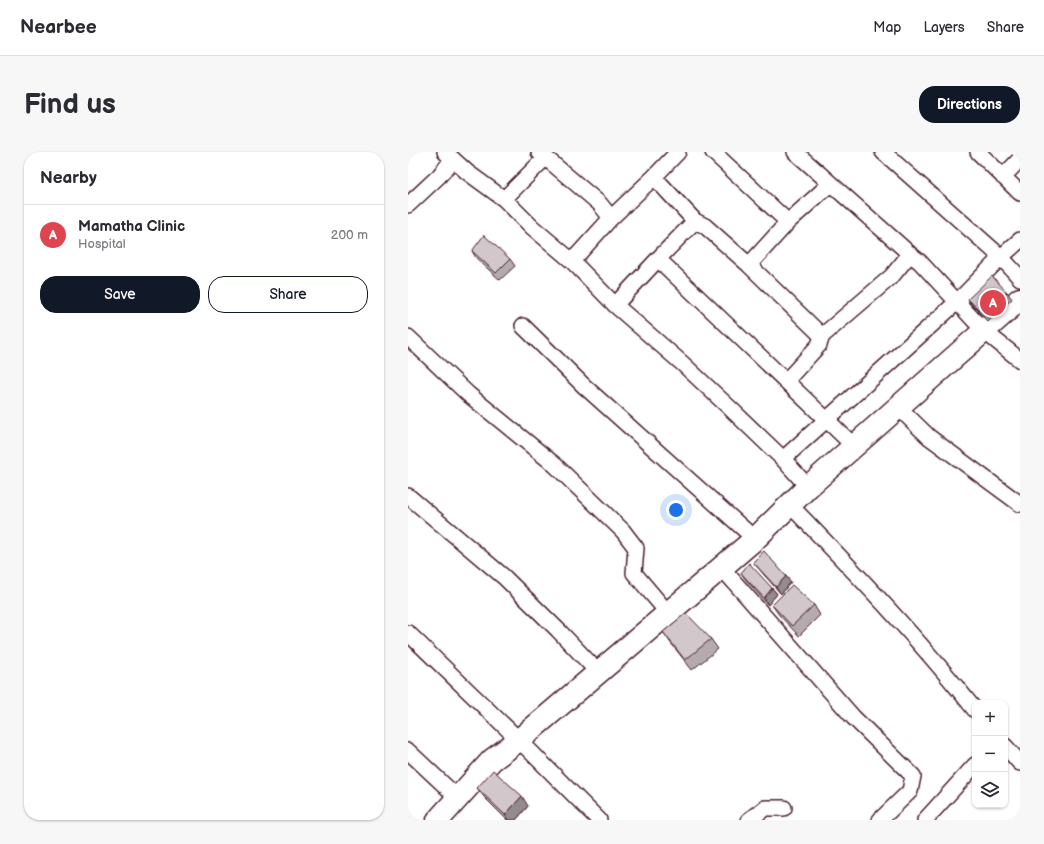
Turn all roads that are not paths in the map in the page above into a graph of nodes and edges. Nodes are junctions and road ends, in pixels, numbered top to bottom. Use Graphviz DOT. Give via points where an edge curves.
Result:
graph roads {
  1 [pos="678,152"];
  2 [pos="713,152"];
  3 [pos="795,152"];
  4 [pos="883,152"];
  5 [pos="978,152"];
  6 [pos="542,155"];
  7 [pos="449,156"];
  8 [pos="1020,159"];
  9 [pos="654,177"];
  10 [pos="1003,177"];
  11 [pos="830,184"];
  12 [pos="1020,193"];
  13 [pos="504,199"];
  14 [pos="408,205"];
  15 [pos="611,218"];
  16 [pos="695,221"];
  17 [pos="788,222"];
  18 [pos="1020,240"];
  19 [pos="910,254"];
  20 [pos="1001,257"];
  21 [pos="658,258"];
  22 [pos="572,261"];
  23 [pos="749,265"];
  24 [pos="1020,278"];
  25 [pos="1020,299"];
  26 [pos="958,301"];
  27 [pos="616,305"];
  28 [pos="523,326"];
  29 [pos="984,331"];
  30 [pos="822,336"];
  31 [pos="408,337"];
  32 [pos="1020,360"];
  33 [pos="786,381"];
  34 [pos="898,407"];
  35 [pos="827,420"];
  36 [pos="854,446"];
  37 [pos="783,459"];
  38 [pos="808,487"];
  39 [pos="408,496"];
  40 [pos="1020,504"];
  41 [pos="790,505"];
  42 [pos="755,539"];
  43 [pos="721,567"];
  44 [pos="668,613"];
  45 [pos="408,633"];
  46 [pos="598,672"];
  47 [pos="972,707"];
  48 [pos="519,740"];
  49 [pos="1008,749"];
  50 [pos="408,751"];
  51 [pos="1020,763"];
  52 [pos="972,768"];
  53 [pos="458,798"];
  54 [pos="784,808"];
  55 [pos="438,820"];
  56 [pos="599,820"];
  57 [pos="749,820"];
  58 [pos="880,820"];
  59 [pos="925,820"];
  1 -- 9 [label="street"];
  2 -- 17 [label="street"];
  3 -- 11 [label="street"];
  4 -- 20 [label="street"];
  5 -- 10 [label="street"];
  6 -- 13 [label="street"];
  6 -- 15 [label="street" via="600,204"];
  7 -- 13 [label="street"];
  7 -- 14 [label="street" via="439,176"];
  8 -- 10 [label="street"];
  9 -- 15 [label="street"];
  9 -- 16 [label="street"];
  10 -- 12 [label="street"];
  11 -- 17 [label="street"];
  11 -- 19 [label="street"];
  13 -- 22 [label="street"];
  15 -- 22 [label="street"];
  16 -- 21 [label="street"];
  16 -- 23 [label="street" via="705,226"];
  17 -- 23 [label="street"];
  18 -- 20 [label="street"];
  19 -- 26 [label="street"];
  19 -- 30 [label="street" via="892,276"];
  20 -- 24 [label="street"];
  20 -- 26 [label="street"];
  21 -- 27 [label="street"];
  21 -- 33 [label="street"];
  22 -- 27 [label="street"];
  23 -- 30 [label="street"];
  25 -- 29 [label="main road"];
  26 -- 29 [label="street"];
  26 -- 35 [label="street"];
  27 -- 37 [label="street"];
  28 -- 42 [label="street" via="584,386"];
  29 -- 32 [label="street"];
  29 -- 34 [label="main road"];
  30 -- 33 [label="street" via="819,345"];
  31 -- 44 [label="street" via="468,394 555,465 623,531 636,548 634,573"];
  33 -- 35 [label="street"];
  34 -- 36 [label="main road"];
  34 -- 40 [label="street" via="929,437"];
  35 -- 36 [label="street"];
  35 -- 37 [label="street"];
  36 -- 38 [label="main road"];
  37 -- 38 [label="street"];
  38 -- 41 [label="main road"];
  39 -- 46 [label="street" via="513,586"];
  41 -- 42 [label="main road"];
  41 -- 47 [label="street" via="851,568"];
  42 -- 43 [label="main road"];
  43 -- 44 [label="main road"];
  43 -- 58 [label="street" via="853,717 913,776 910,791"];
  44 -- 46 [label="main road"];
  45 -- 48 [label="street"];
  46 -- 48 [label="main road"];
  48 -- 53 [label="main road" via="492,760"];
  48 -- 56 [label="street"];
  49 -- 51 [label="street"];
  50 -- 53 [label="street"];
  52 -- 59 [label="street"];
  53 -- 55 [label="main road"];
  54 -- 57 [label="street" via="765,808"];
}
